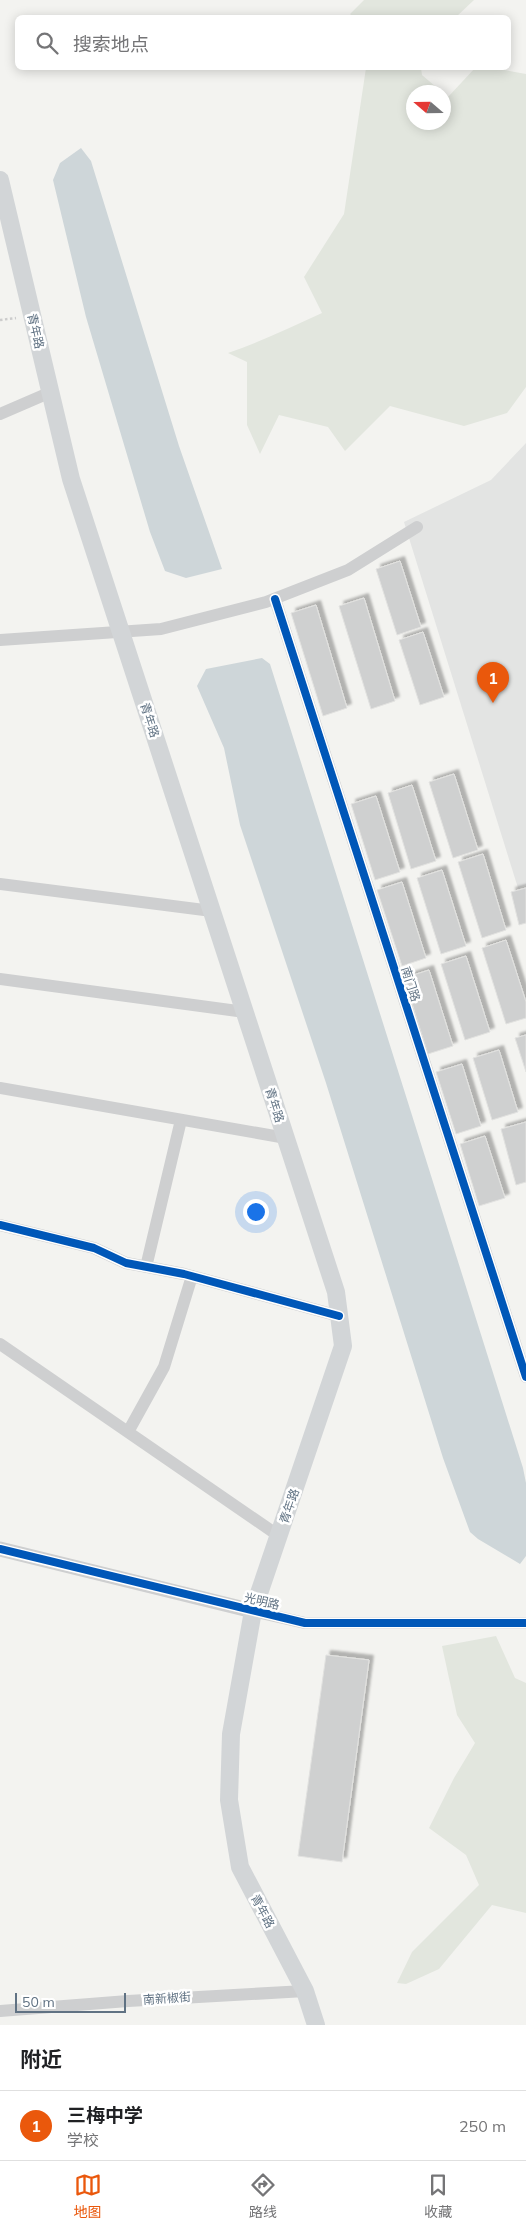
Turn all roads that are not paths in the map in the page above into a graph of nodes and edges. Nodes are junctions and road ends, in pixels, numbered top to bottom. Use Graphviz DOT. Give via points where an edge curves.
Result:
graph roads {
  1 [pos="0,180"];
  2 [pos="51,392"];
  3 [pos="0,414"];
  4 [pos="417,527"];
  5 [pos="270,601"];
  6 [pos="121,631"];
  7 [pos="0,640"];
  8 [pos="0,884"];
  9 [pos="212,911"];
  10 [pos="0,979"];
  11 [pos="245,1012"];
  12 [pos="0,1088"];
  13 [pos="181,1120"];
  14 [pos="286,1138"];
  15 [pos="0,1225"];
  16 [pos="146,1267"];
  17 [pos="192,1276"];
  18 [pos="339,1316"];
  19 [pos="0,1344"];
  20 [pos="526,1377"];
  21 [pos="128,1432"];
  22 [pos="279,1536"];
  23 [pos="0,1549"];
  24 [pos="253,1611"];
  25 [pos="526,1623"];
  26 [pos="305,1991"];
  27 [pos="0,2011"];
  28 [pos="316,2025"];
  1 -- 2 [label="main road, 青年路"];
  2 -- 3 [label="street"];
  2 -- 6 [label="main road, 青年路" via="71,479"];
  4 -- 5 [label="street" via="348,570"];
  5 -- 6 [label="street" via="161,629"];
  5 -- 20 [label="street, 南门路"];
  6 -- 7 [label="street"];
  6 -- 9 [label="main road, 青年路"];
  8 -- 9 [label="street"];
  9 -- 11 [label="main road, 青年路"];
  10 -- 11 [label="street"];
  11 -- 14 [label="main road, 青年路"];
  12 -- 13 [label="street"];
  13 -- 14 [label="street"];
  13 -- 16 [label="street"];
  14 -- 18 [label="main road, 青年路" via="336,1292"];
  15 -- 16 [label="street" via="94,1248 126,1263"];
  16 -- 17 [label="street"];
  17 -- 18 [label="street"];
  17 -- 21 [label="street" via="164,1367"];
  18 -- 22 [label="main road, 青年路" via="343,1346"];
  19 -- 21 [label="street"];
  21 -- 22 [label="street"];
  22 -- 24 [label="main road, 青年路"];
  23 -- 24 [label="street, 光明路"];
  24 -- 25 [label="street, 光明路" via="306,1622"];
  24 -- 26 [label="main road, 青年路" via="231,1734 229,1800 240,1867"];
  26 -- 27 [label="street, 南新椒街"];
  26 -- 28 [label="main road, 青年路"];
}
